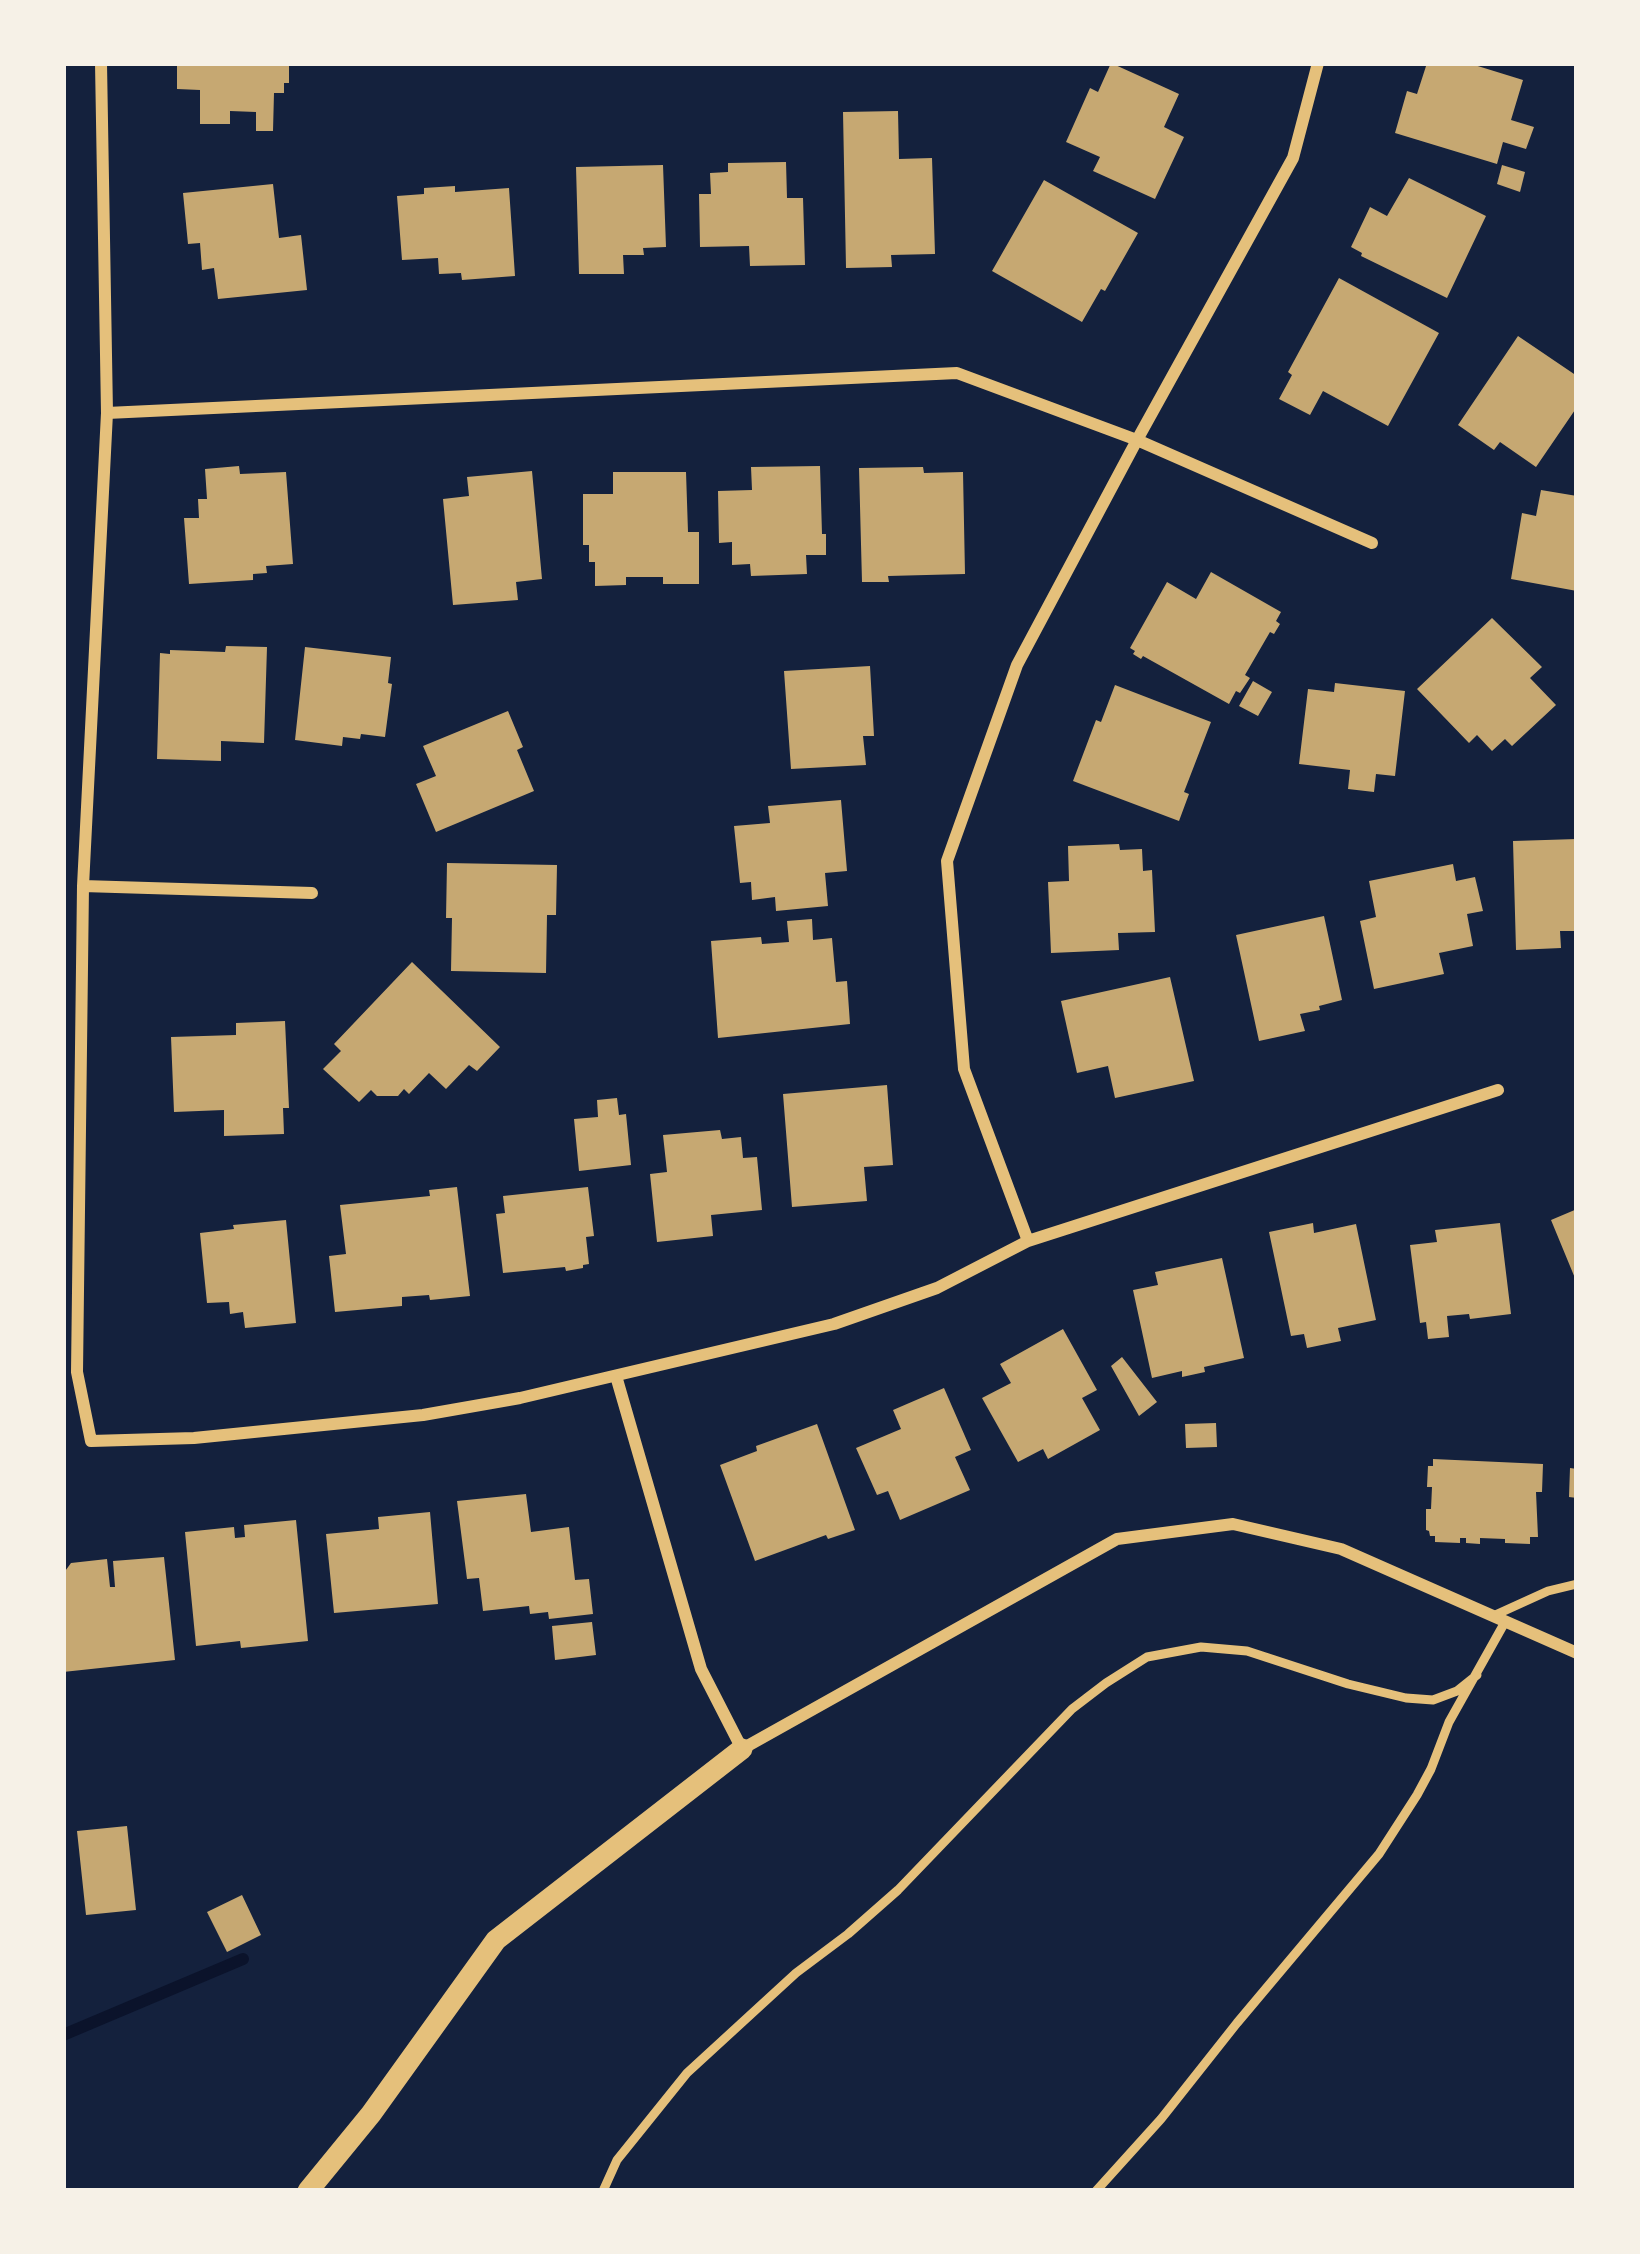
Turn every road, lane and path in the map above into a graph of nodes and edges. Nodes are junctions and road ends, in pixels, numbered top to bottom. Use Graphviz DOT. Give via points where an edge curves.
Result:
graph roads {
  1 [pos="101,63"];
  2 [pos="1318,63"];
  3 [pos="106,412"];
  4 [pos="1137,440"];
  5 [pos="1372,543"];
  6 [pos="82,886"];
  7 [pos="312,893"];
  8 [pos="1498,1090"];
  9 [pos="1028,1241"];
  10 [pos="616,1376"];
  11 [pos="1577,1584"];
  12 [pos="1499,1619"];
  13 [pos="1577,1653"];
  14 [pos="1477,1676"];
  15 [pos="742,1749"];
  16 [pos="308,2191"];
  17 [pos="603,2191"];
  18 [pos="1096,2191"];
  1 -- 3 [label="street"];
  2 -- 4 [label="street" via="1293,158"];
  3 -- 4 [label="street" via="957,373"];
  3 -- 6 [label="street"];
  4 -- 5 [label="street"];
  4 -- 9 [label="street" via="1017,665 947,861 964,1069"];
  6 -- 7 [label="street"];
  6 -- 10 [label="street" via="77,1372 92,1441 423,1415"];
  8 -- 9 [label="street"];
  9 -- 10 [label="street" via="937,1288 834,1324"];
  10 -- 15 [label="street" via="701,1669"];
  11 -- 12 [label="lane"];
  12 -- 13 [label="street"];
  12 -- 14 [label="lane"];
  12 -- 15 [label="street" via="1341,1550 1233,1524 1118,1539"];
  14 -- 17 [label="lane" via="1433,1700 1348,1684 1247,1651 1201,1647 1148,1657 1072,1709 898,1890 688,2073 617,2160"];
  14 -- 18 [label="lane" via="1379,1854"];
  15 -- 16 [label="street" via="496,1940"];
}
